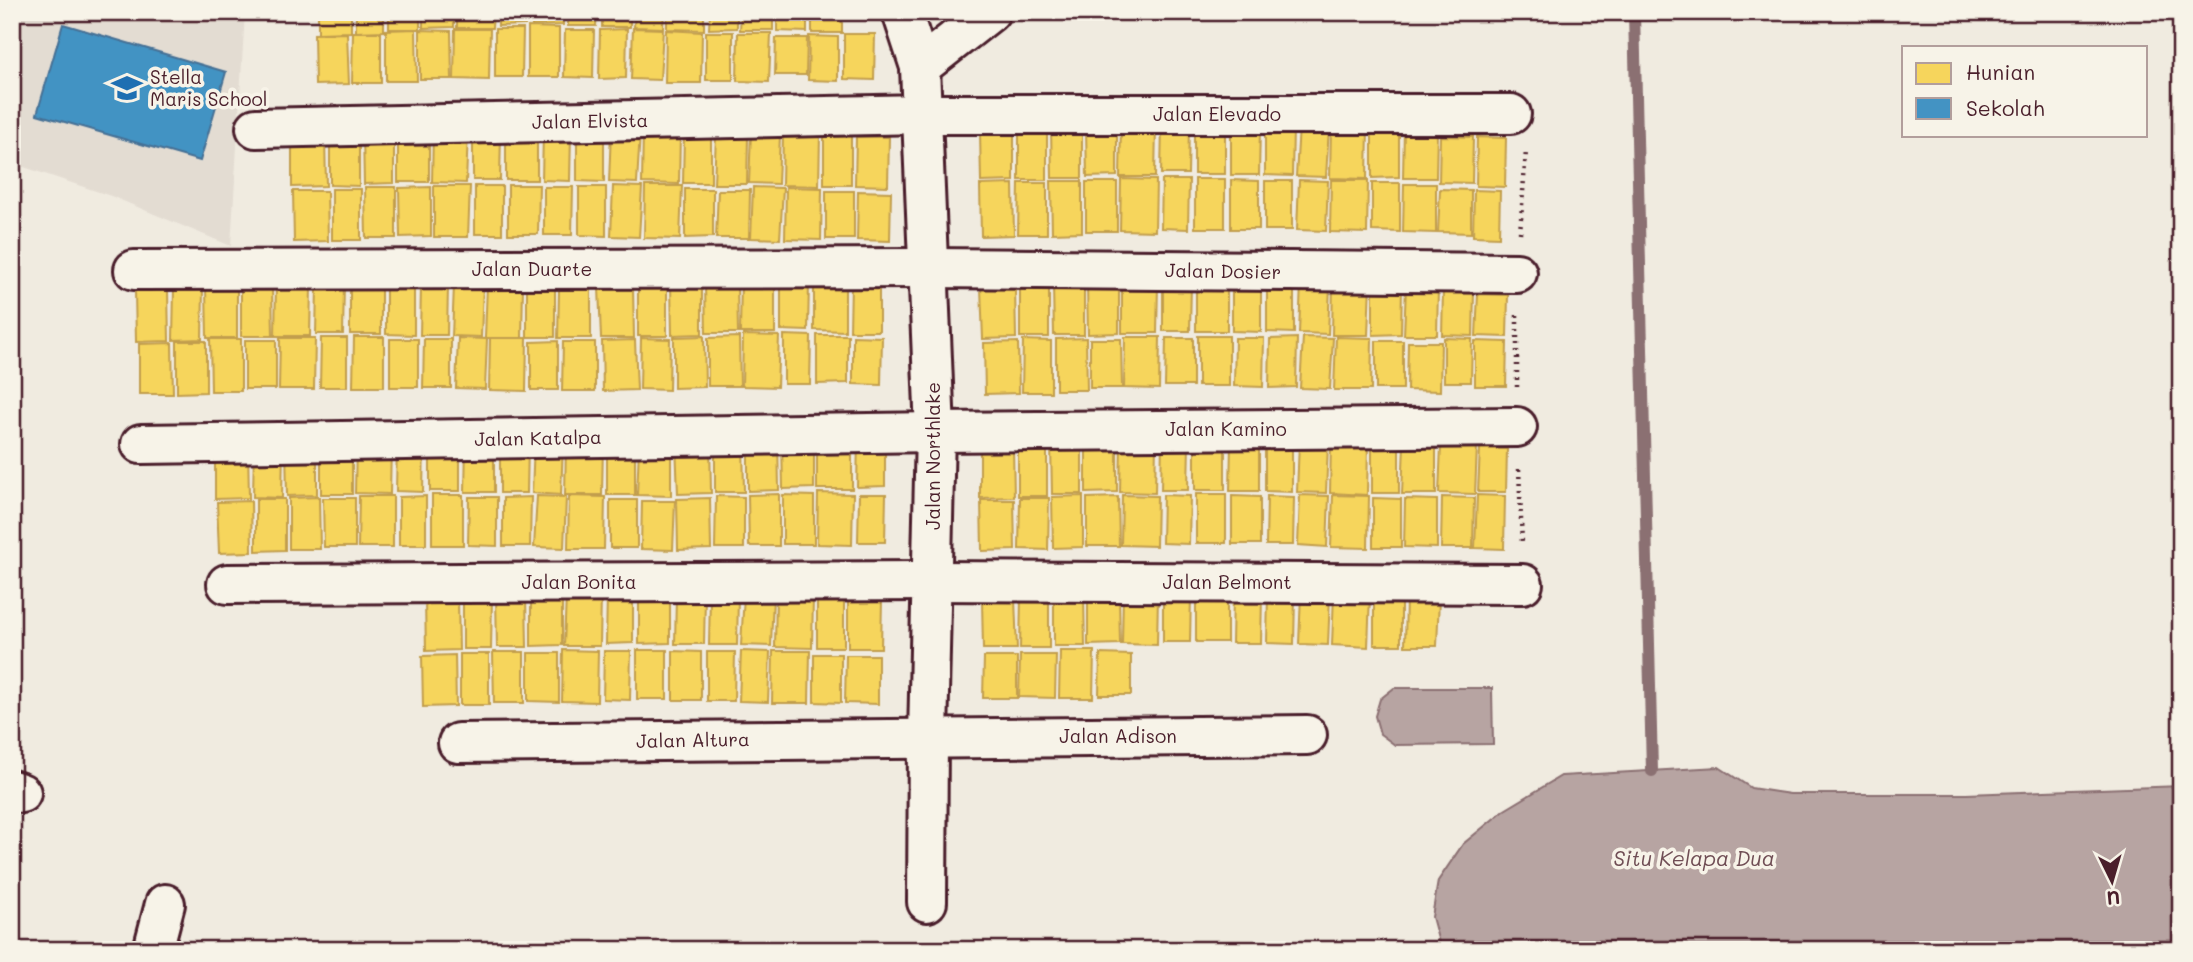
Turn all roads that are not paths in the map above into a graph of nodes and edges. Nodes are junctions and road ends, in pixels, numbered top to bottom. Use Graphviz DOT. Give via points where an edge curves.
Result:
graph roads {
  1 [pos="902,12"];
  2 [pos="990,12"];
  3 [pos="920,67"];
  4 [pos="923,114"];
  5 [pos="1511,114"];
  6 [pos="256,128"];
  7 [pos="929,268"];
  8 [pos="134,270"];
  9 [pos="1517,273"];
  10 [pos="1517,427"];
  11 [pos="935,432"];
  12 [pos="141,444"];
  13 [pos="932,581"];
  14 [pos="227,583"];
  15 [pos="1523,584"];
  16 [pos="1307,734"];
  17 [pos="928,737"];
  18 [pos="458,743"];
  19 [pos="927,902"];
  20 [pos="165,904"];
  21 [pos="153,950"];
  1 -- 3 [label="street, Jalan Northlake"];
  2 -- 3 [label="street"];
  3 -- 4 [label="street, Jalan Northlake"];
  4 -- 5 [label="street, Jalan Elevado"];
  4 -- 6 [label="street, Jalan Elvista"];
  4 -- 7 [label="street, Jalan Northlake"];
  7 -- 8 [label="street, Jalan Duarte"];
  7 -- 9 [label="street, Jalan Dosier"];
  7 -- 11 [label="street, Jalan Northlake"];
  10 -- 11 [label="street, Jalan Kamino"];
  11 -- 12 [label="street, Jalan Katalpa"];
  11 -- 13 [label="street, Jalan Northlake"];
  13 -- 14 [label="street, Jalan Bonita"];
  13 -- 15 [label="street, Jalan Belmont"];
  13 -- 17 [label="street, Jalan Northlake"];
  16 -- 17 [label="street, Jalan Adison"];
  17 -- 18 [label="street, Jalan Altura"];
  17 -- 19 [label="street, Jalan Northlake"];
  20 -- 21 [label="street"];
}
